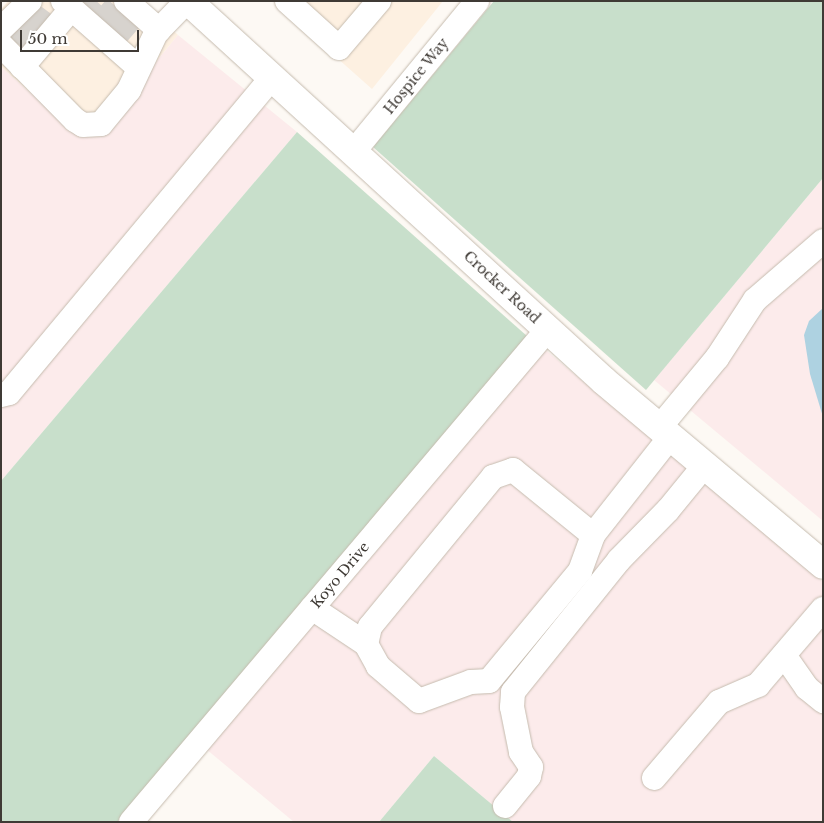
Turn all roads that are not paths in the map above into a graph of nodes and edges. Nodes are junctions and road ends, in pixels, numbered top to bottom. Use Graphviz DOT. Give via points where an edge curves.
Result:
graph roads {
  1 [pos="187,1"];
  2 [pos="287,1"];
  3 [pos="379,1"];
  4 [pos="477,1"];
  5 [pos="104,16"];
  6 [pos="29,25"];
  7 [pos="158,30"];
  8 [pos="1,45"];
  9 [pos="22,67"];
  10 [pos="139,68"];
  11 [pos="272,77"];
  12 [pos="354,150"];
  13 [pos="823,241"];
  14 [pos="548,329"];
  15 [pos="1,395"];
  16 [pos="664,433"];
  17 [pos="704,466"];
  18 [pos="593,535"];
  19 [pos="823,565"];
  20 [pos="312,608"];
  21 [pos="823,610"];
  22 [pos="366,644"];
  23 [pos="784,655"];
  24 [pos="823,701"];
  25 [pos="654,778"];
  26 [pos="505,806"];
  27 [pos="131,822"];
  1 -- 7 [label="street"];
  1 -- 11 [label="main road, Crocker Road"];
  2 -- 3 [label="street" via="339,48"];
  4 -- 12 [label="street, Hospice Way"];
  5 -- 6 [label="street"];
  5 -- 7 [label="street"];
  5 -- 10 [label="street"];
  6 -- 9 [label="street"];
  7 -- 10 [label="street"];
  8 -- 9 [label="street"];
  9 -- 10 [label="street" via="75,120 92,125 101,124 129,90"];
  11 -- 12 [label="main road, Crocker Road"];
  11 -- 15 [label="street" via="9,393"];
  12 -- 14 [label="main road, Crocker Road"];
  13 -- 16 [label="street" via="755,300"];
  14 -- 16 [label="main road, Crocker Road"];
  14 -- 20 [label="street, Koyo Drive"];
  16 -- 17 [label="main road, Crocker Road"];
  16 -- 18 [label="street"];
  17 -- 19 [label="main road, Crocker Road"];
  17 -- 26 [label="street" via="668,510 618,560 513,692 512,708 521,752 531,767 529,776"];
  18 -- 22 [label="street" via="580,571 489,681 471,682 419,701 378,666"];
  18 -- 22 [label="street" via="513,470 493,477 370,627"];
  20 -- 22 [label="street"];
  20 -- 27 [label="street, Koyo Drive"];
  21 -- 23 [label="street"];
  23 -- 24 [label="street" via="807,688"];
  23 -- 25 [label="street" via="758,685 719,702"];
}
